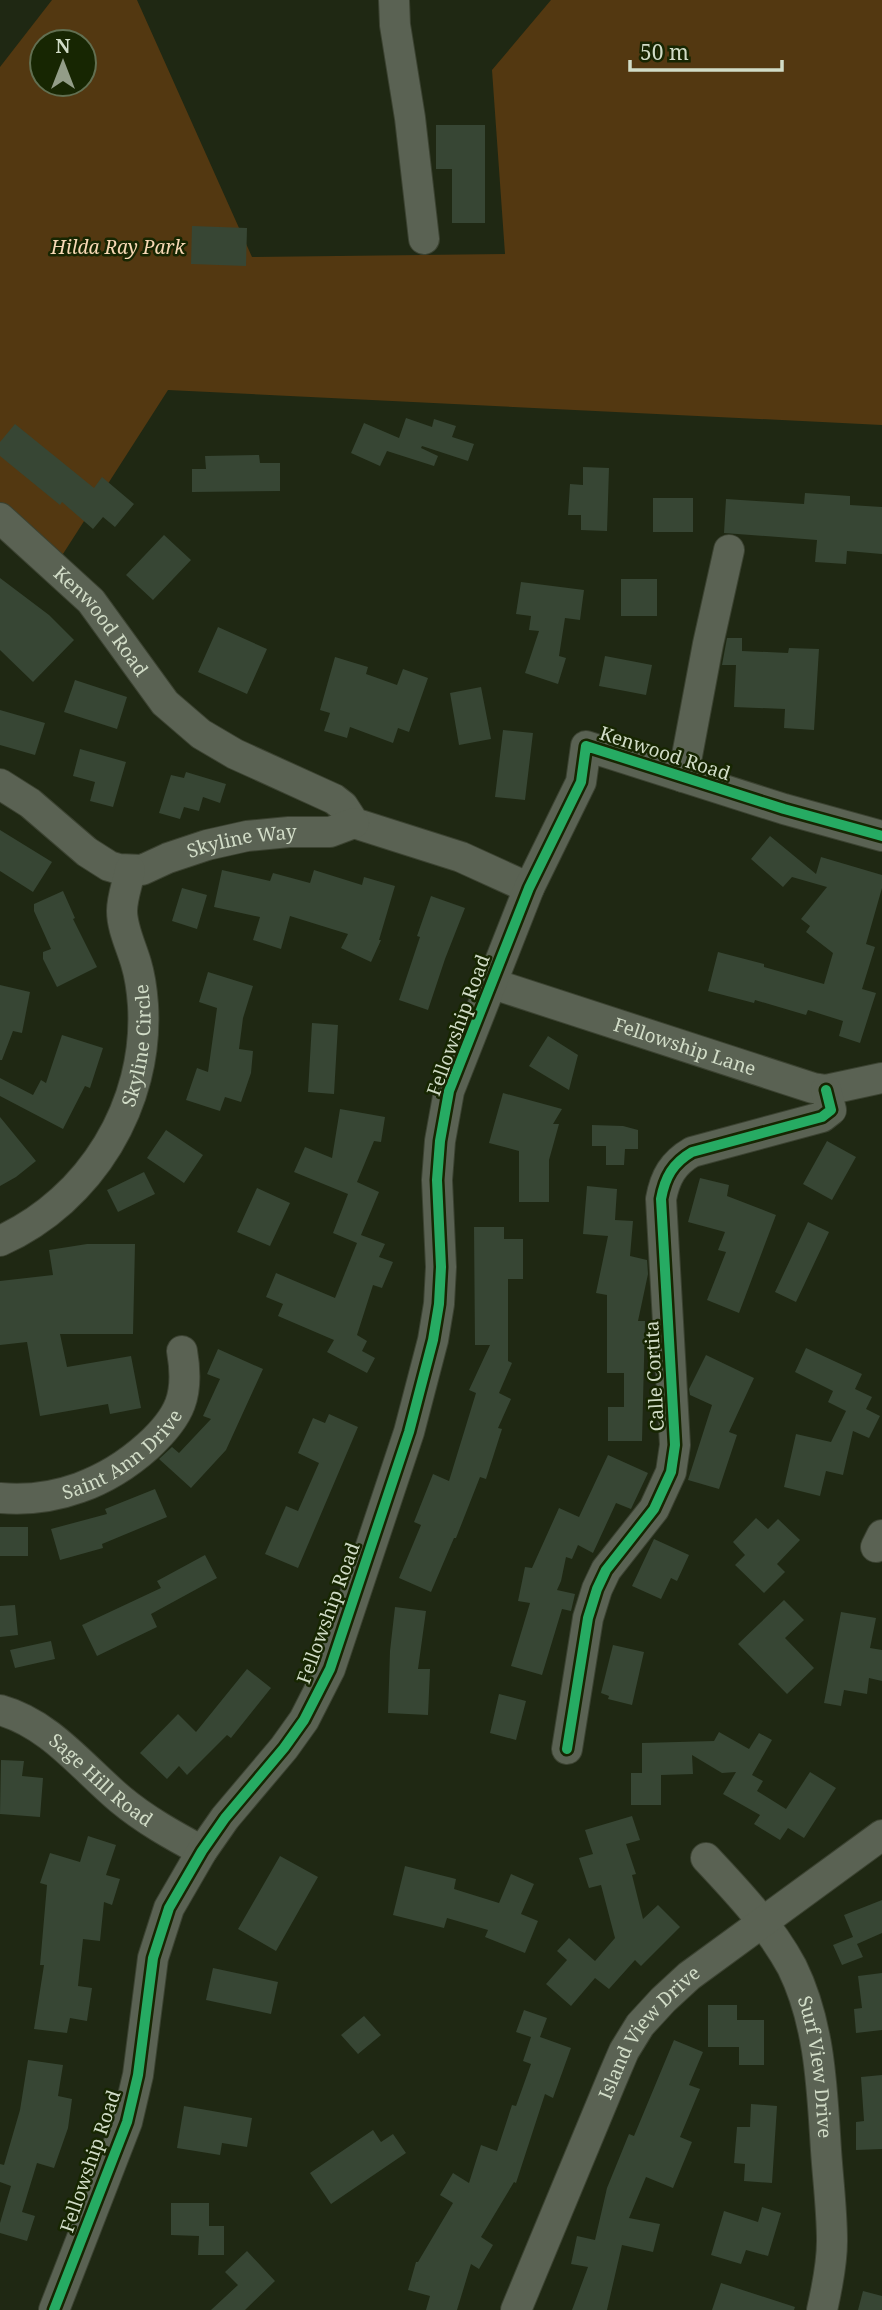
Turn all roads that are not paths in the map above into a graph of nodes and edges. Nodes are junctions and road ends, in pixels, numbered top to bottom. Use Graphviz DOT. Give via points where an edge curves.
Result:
graph roads {
  1 [pos="394,0"];
  2 [pos="424,239"];
  3 [pos="0,519"];
  4 [pos="729,550"];
  5 [pos="682,777"];
  6 [pos="0,784"];
  7 [pos="354,823"];
  8 [pos="882,836"];
  9 [pos="130,870"];
  10 [pos="529,888"];
  11 [pos="490,983"];
  12 [pos="882,1078"];
  13 [pos="826,1090"];
  14 [pos="0,1241"];
  15 [pos="182,1351"];
  16 [pos="0,1498"];
  17 [pos="0,1710"];
  18 [pos="567,1749"];
  19 [pos="882,1835"];
  20 [pos="202,1851"];
  21 [pos="706,1858"];
  22 [pos="762,1923"];
  23 [pos="54,2310"];
  24 [pos="516,2310"];
  25 [pos="822,2310"];
  1 -- 2 [label="street"];
  3 -- 7 [label="street, Kenwood Road" via="91,601 165,702 201,734 334,799"];
  4 -- 5 [label="street"];
  5 -- 8 [label="street, Kenwood Road"];
  5 -- 10 [label="street, Kenwood Road" via="586,746 581,782"];
  6 -- 9 [label="street" via="30,803 87,852 109,866"];
  7 -- 9 [label="street, Skyline Way" via="330,832 247,836"];
  7 -- 10 [label="street" via="461,857"];
  9 -- 14 [label="street, Skyline Circle" via="123,920 137,966 144,1028 134,1088 121,1123 92,1169 42,1216"];
  10 -- 11 [label="street, Fellowship Road"];
  11 -- 13 [label="street, Fellowship Lane"];
  11 -- 20 [label="street, Fellowship Road" via="449,1091 440,1141 439,1304 410,1432 321,1690 285,1748"];
  12 -- 13 [label="street, Fellowship Lane"];
  13 -- 18 [label="street, Calle Cortita" via="831,1110 822,1117 703,1147 682,1158 667,1176 661,1199 676,1445 671,1472 654,1510 606,1570 597,1589 588,1618"];
  15 -- 16 [label="street, Saint Ann Drive" via="180,1405 161,1434 127,1464 81,1488 48,1497"];
  17 -- 20 [label="street, Sage Hill Road" via="33,1724 121,1800"];
  19 -- 22 [label="street, Island View Drive"];
  20 -- 23 [label="street, Fellowship Road" via="161,1928 127,2122"];
  21 -- 22 [label="street, Surf View Drive"];
  22 -- 24 [label="street, Island View Drive" via="689,1976 640,2025 612,2078"];
  22 -- 25 [label="street, Surf View Drive" via="791,1966 805,2001 821,2073 832,2243"];
}
